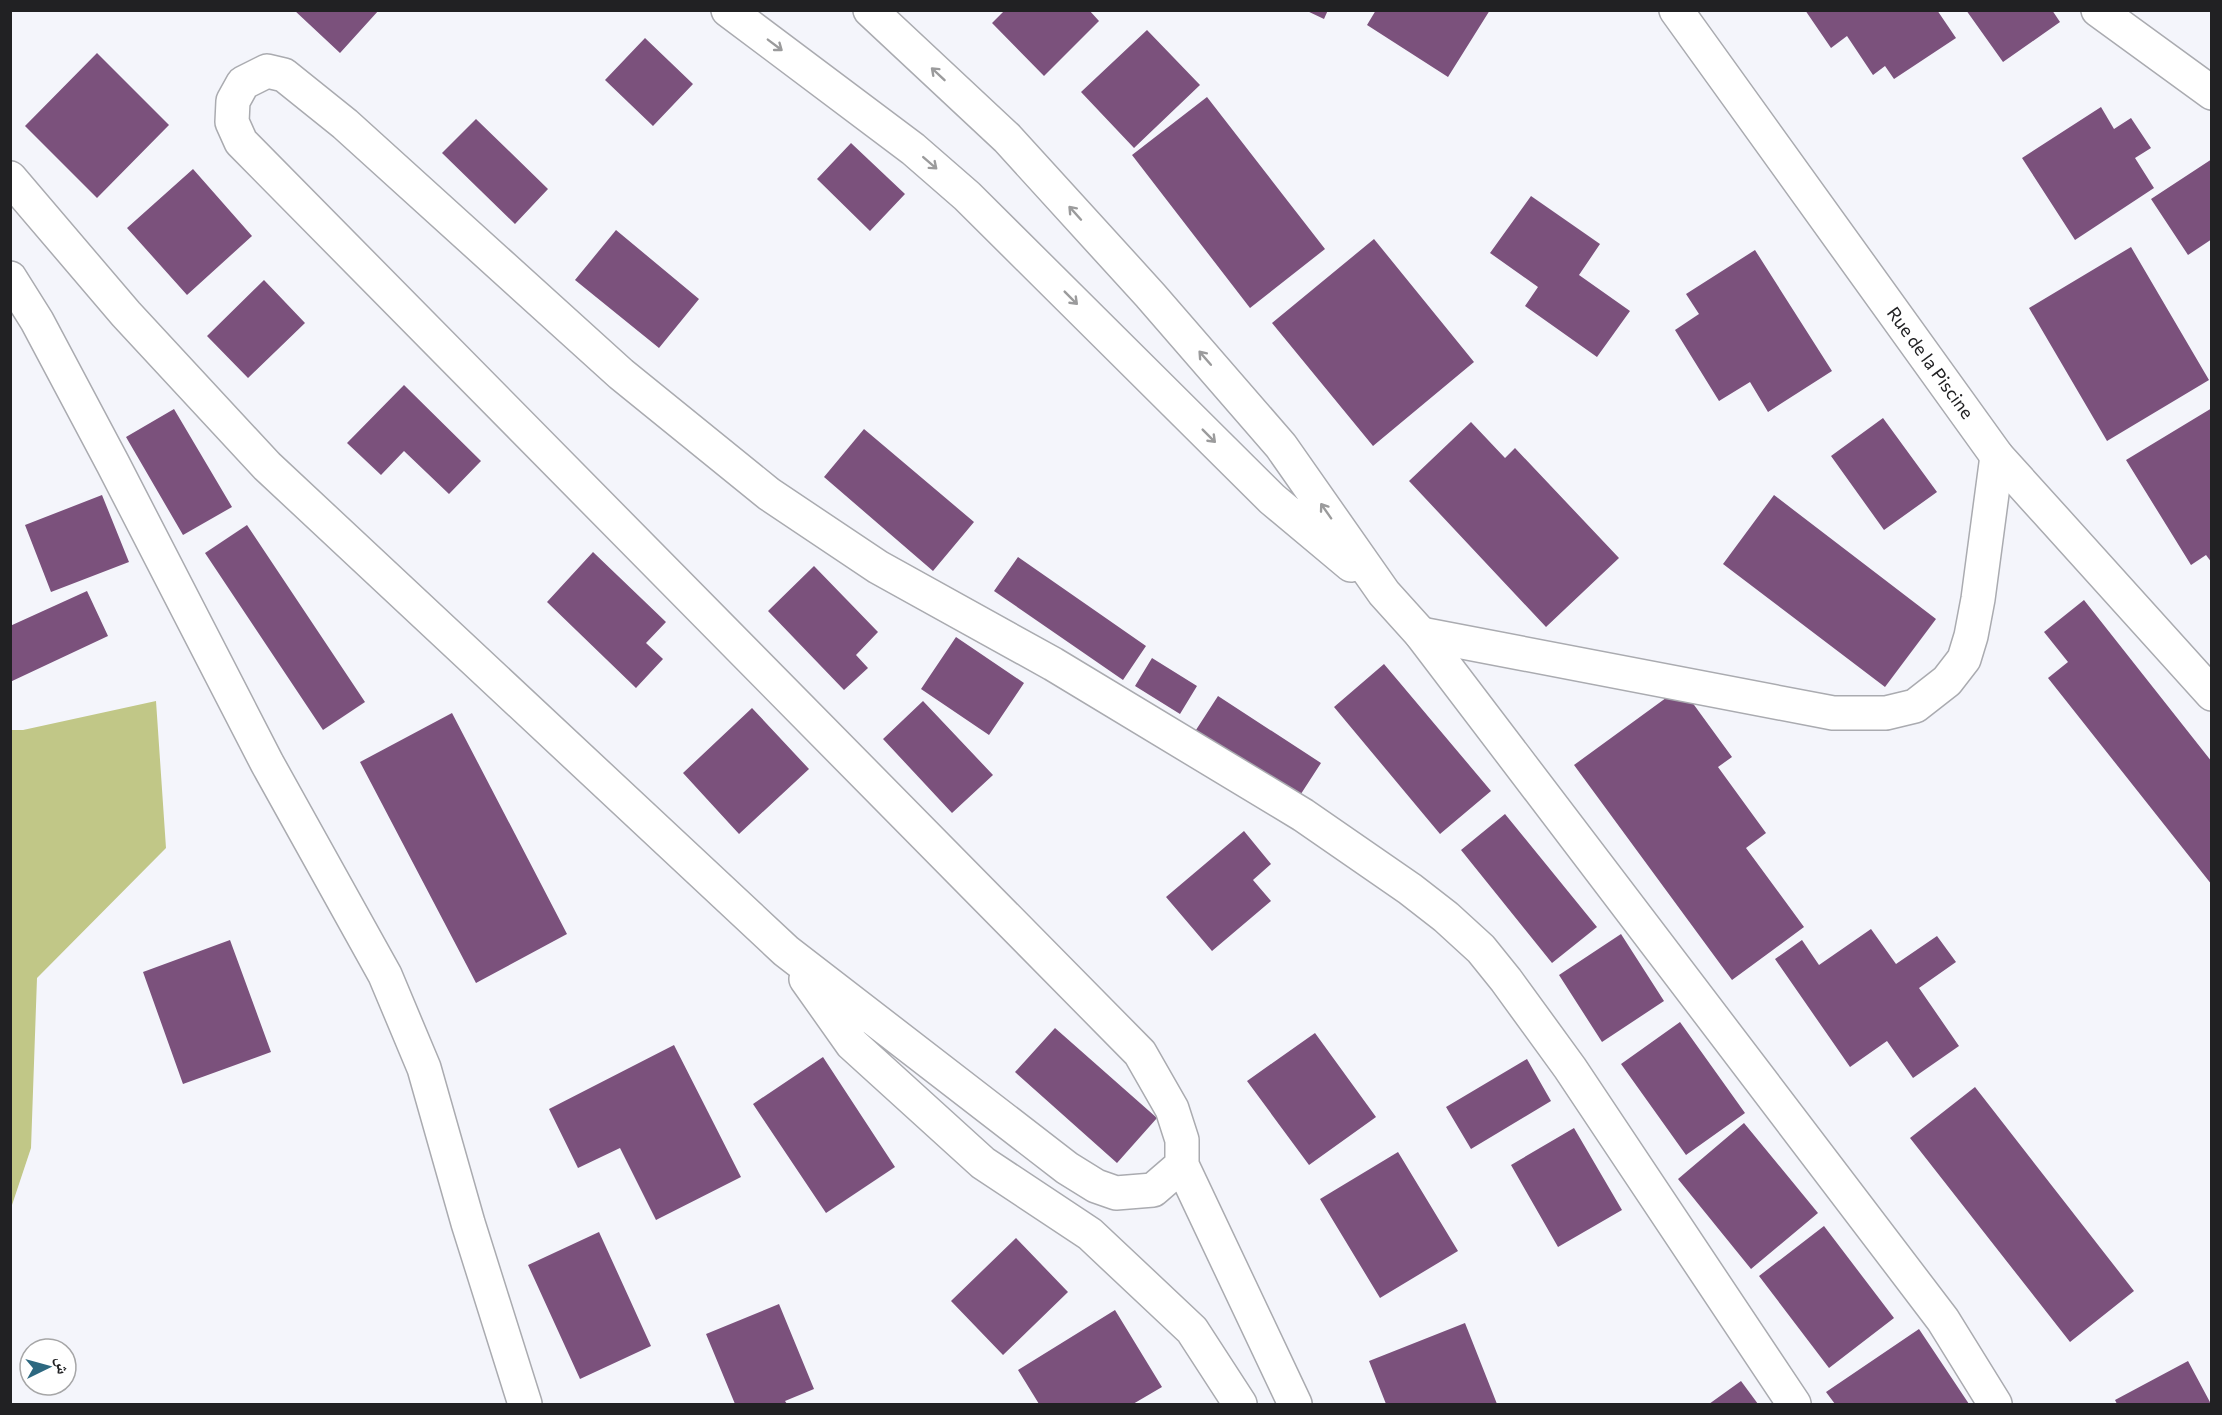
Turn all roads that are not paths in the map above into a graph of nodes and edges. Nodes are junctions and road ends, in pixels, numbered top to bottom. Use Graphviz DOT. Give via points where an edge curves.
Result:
graph roads {
  1 [pos="728,10"];
  2 [pos="870,10"];
  3 [pos="1676,10"];
  4 [pos="2098,10"];
  5 [pos="2211,93"];
  6 [pos="10,178"];
  7 [pos="10,278"];
  8 [pos="1996,456"];
  9 [pos="1384,593"];
  10 [pos="1421,634"];
  11 [pos="2211,694"];
  12 [pos="786,951"];
  13 [pos="1182,1165"];
  14 [pos="525,1404"];
  15 [pos="1240,1404"];
  16 [pos="1295,1404"];
  17 [pos="1794,1404"];
  18 [pos="1995,1404"];
  1 -- 9 [label="street, one-way" via="913,149 967,196 1272,499"];
  9 -- 2 [label="street, one-way" via="1281,446 1150,295 1007,138"];
  3 -- 8 [label="street, Rue de la Piscine"];
  4 -- 5 [label="street"];
  6 -- 12 [label="street" via="126,314 267,466"];
  7 -- 14 [label="street" via="113,464 267,763 385,975 424,1068"];
  8 -- 10 [label="street" via="1978,599 1964,659 1947,681 1915,706 1886,713 1833,713"];
  8 -- 11 [label="street, Rue de la Piscine"];
  9 -- 10 [label="street"];
  10 -- 18 [label="street" via="1943,1320"];
  12 -- 13 [label="street" via="1067,1168 1096,1186 1116,1193 1153,1190"];
  12 -- 15 [label="street" via="852,1044 983,1163 1090,1234 1192,1330"];
  13 -- 16 [label="street"];
  13 -- 17 [label="street" via="1182,1140 1172,1109 1140,1053 241,142 232,122 234,101 243,83 267,71 284,75 345,124 621,374 769,494 878,567 1053,664 1303,815 1446,917 1506,980 1570,1068"];
}
